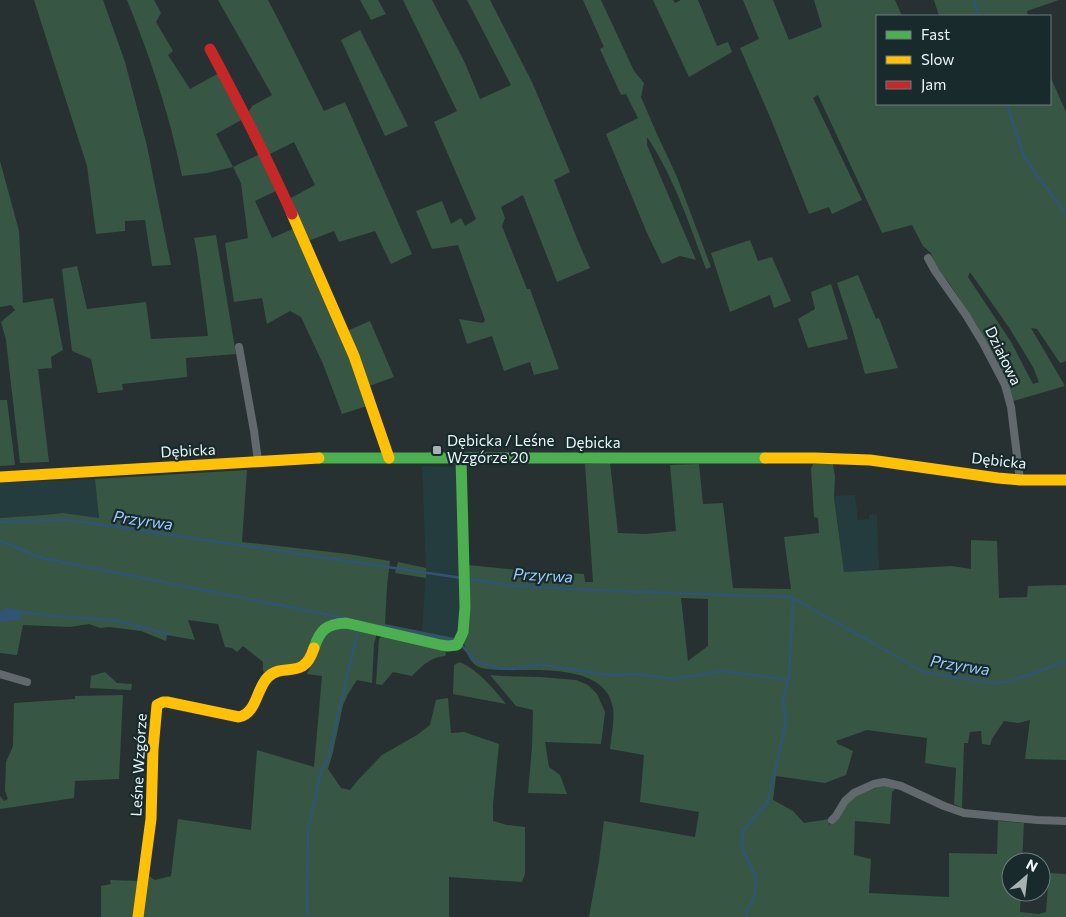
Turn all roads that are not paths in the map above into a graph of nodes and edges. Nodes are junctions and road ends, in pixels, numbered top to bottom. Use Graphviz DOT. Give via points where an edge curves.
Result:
graph roads {
  1 [pos="210,49"];
  2 [pos="928,258"];
  3 [pos="239,347"];
  4 [pos="390,458"];
  5 [pos="462,458"];
  6 [pos="258,462"];
  7 [pos="0,478"];
  8 [pos="1020,480"];
  9 [pos="1066,480"];
  10 [pos="0,674"];
  11 [pos="27,682"];
  12 [pos="832,820"];
  13 [pos="1066,821"];
  14 [pos="138,917"];
  1 -- 4 [label="street" via="281,190 354,356"];
  2 -- 8 [label="street, Działowa" via="983,344 1005,386"];
  3 -- 6 [label="street"];
  4 -- 5 [label="street, Dębicka"];
  4 -- 6 [label="street, Dębicka"];
  5 -- 8 [label="street, Dębicka" via="870,460"];
  5 -- 14 [label="street, Leśne Wzgórze" via="464,631 457,645 441,645 346,623 333,624 319,635 311,657 304,665 269,676 251,710 244,716 159,703 154,732 151,819"];
  6 -- 7 [label="street, Dębicka"];
  8 -- 9 [label="street, Dębicka"];
  10 -- 11 [label="street"];
  12 -- 13 [label="street" via="844,801 854,793 884,782 964,813"];
}
